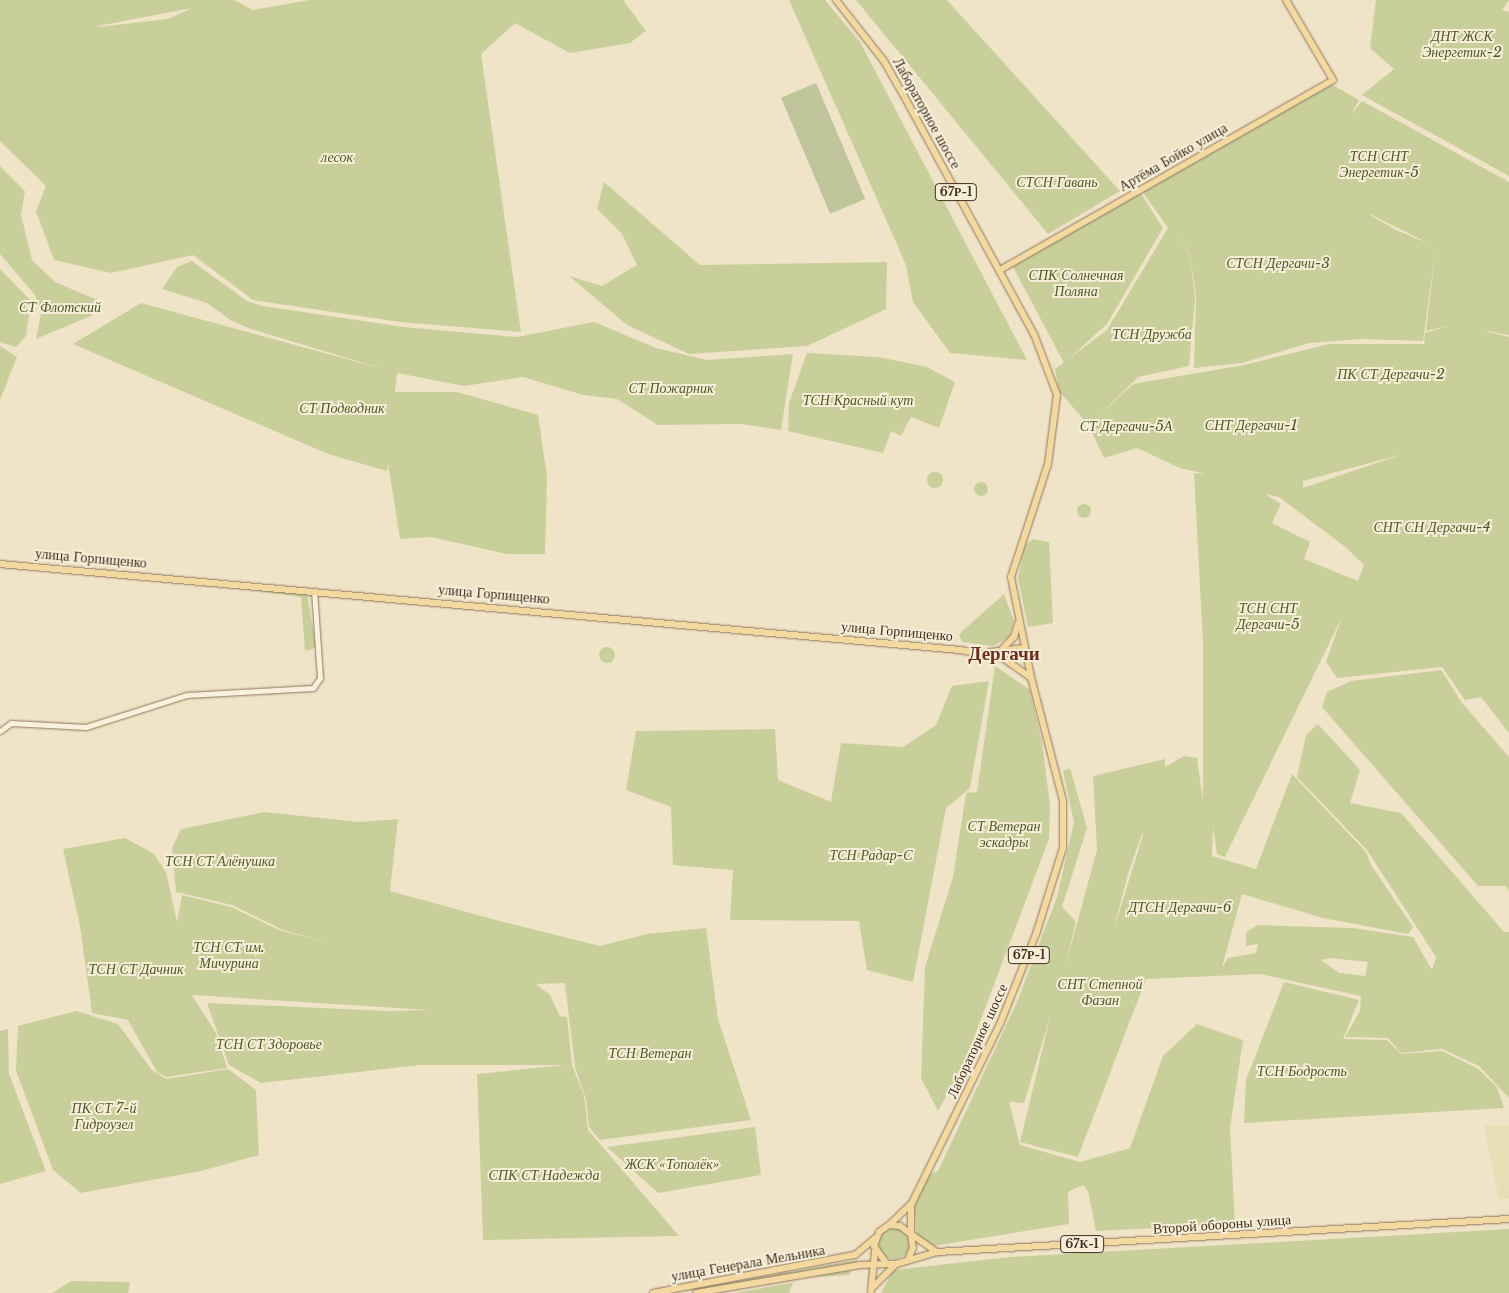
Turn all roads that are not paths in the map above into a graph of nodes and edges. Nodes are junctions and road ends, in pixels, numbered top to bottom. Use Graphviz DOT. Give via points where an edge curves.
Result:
graph roads {
  1 [pos="836,0"];
  2 [pos="1286,0"];
  3 [pos="1000,270"];
  4 [pos="0,564"];
  5 [pos="314,590"];
  6 [pos="1018,620"];
  7 [pos="1016,648"];
  8 [pos="1024,648"];
  9 [pos="1002,649"];
  10 [pos="986,653"];
  11 [pos="1026,656"];
  12 [pos="1003,658"];
  13 [pos="1013,661"];
  14 [pos="1031,677"];
  15 [pos="0,731"];
  16 [pos="912,1202"];
  17 [pos="1509,1219"];
  18 [pos="889,1226"];
  19 [pos="911,1234"];
  20 [pos="875,1238"];
  21 [pos="875,1250"];
  22 [pos="937,1252"];
  23 [pos="907,1260"];
  24 [pos="874,1264"];
  25 [pos="888,1264"];
  26 [pos="896,1264"];
  27 [pos="859,1265"];
  28 [pos="871,1282"];
  29 [pos="870,1292"];
  30 [pos="652,1293"];
  31 [pos="696,1293"];
  1 -- 3 [label="main road, Лабораторное шоссе / 67Р-1" via="884,60"];
  2 -- 3 [label="main road, Артёма Бойко улица" via="1332,80"];
  3 -- 6 [label="main road, Лабораторное шоссе / 67Р-1" via="1046,358 1057,395 1048,464 1012,564"];
  4 -- 5 [label="main road, улица Горпищенко"];
  5 -- 10 [label="main road, улица Горпищенко"];
  5 -- 15 [label="street" via="320,678 313,688 187,696 86,726 11,723"];
  6 -- 8 [label="main road, Лабораторное шоссе / 67Р-1"];
  6 -- 9 [label="main road" via="1014,637"];
  7 -- 8 [label="main road, улица Горпищенко"];
  7 -- 9 [label="main road, улица Горпищенко"];
  7 -- 13 [label="main road" via="1010,653"];
  8 -- 11 [label="main road, Лабораторное шоссе / 67Р-1"];
  9 -- 10 [label="main road, улица Горпищенко"];
  10 -- 12 [label="main road, улица Горпищенко"];
  11 -- 13 [label="main road"];
  11 -- 14 [label="main road, Лабораторное шоссе / 67Р-1"];
  12 -- 13 [label="main road"];
  12 -- 14 [label="main road, улица Горпищенко"];
  14 -- 16 [label="main road, Лабораторное шоссе / 67Р-1" via="1062,794 1063,848 1012,997"];
  16 -- 18 [label="main road, Лабораторное шоссе / 67Р-1"];
  16 -- 19 [label="main road, Лабораторное шоссе / 67Р-1"];
  17 -- 22 [label="main road, Второй обороны улица / 67К-1"];
  18 -- 19 [label="main road" via="900,1226"];
  18 -- 20 [label="main road"];
  19 -- 22 [label="main road"];
  19 -- 23 [label="main road" via="913,1248"];
  20 -- 21 [label="main road, 67К-1"];
  20 -- 30 [label="main road, улица Генерала Мельника" via="858,1254 847,1257"];
  21 -- 24 [label="main road, 67К-1"];
  21 -- 25 [label="main road"];
  22 -- 23 [label="main road, 67К-1"];
  23 -- 26 [label="main road, 67К-1"];
  24 -- 25 [label="main road, улица Генерала Мельника"];
  24 -- 27 [label="main road, улица Генерала Мельника"];
  24 -- 28 [label="main road, 67К-1"];
  25 -- 26 [label="main road, 67К-1"];
  26 -- 29 [label="main road, 67К-1" via="882,1273"];
  27 -- 28 [label="main road" via="867,1270"];
  27 -- 31 [label="main road, улица Генерала Мельника"];
  28 -- 29 [label="main road, 67К-1"];
}
